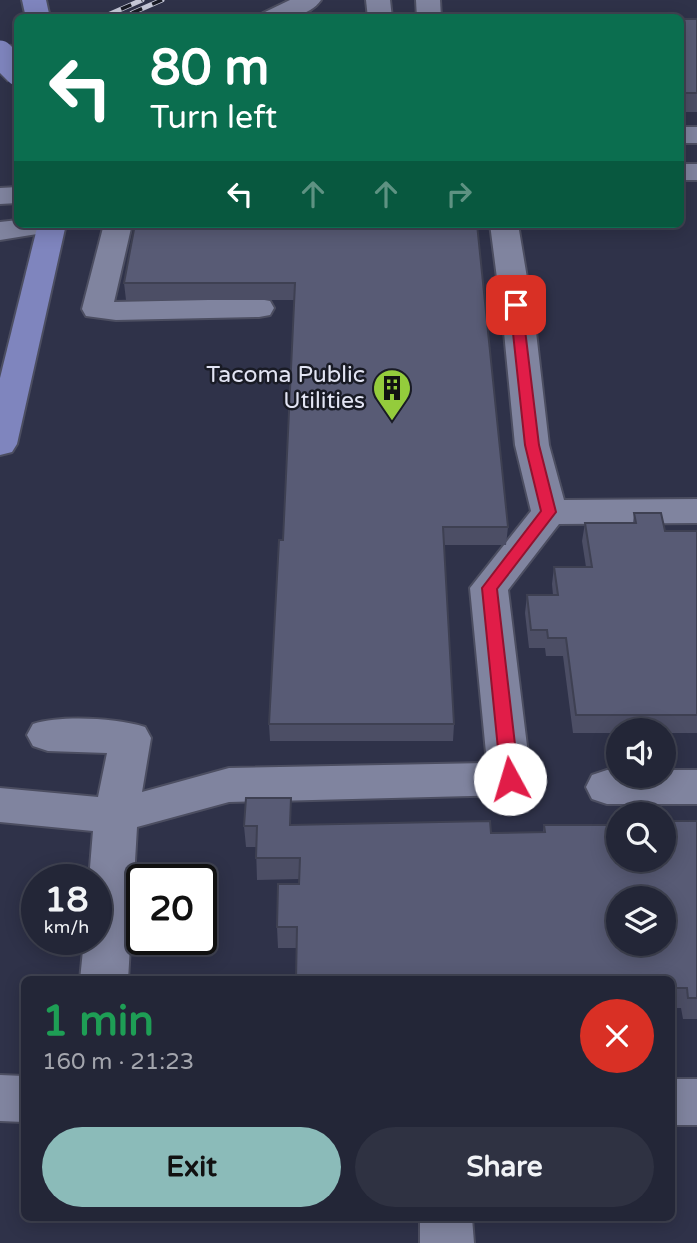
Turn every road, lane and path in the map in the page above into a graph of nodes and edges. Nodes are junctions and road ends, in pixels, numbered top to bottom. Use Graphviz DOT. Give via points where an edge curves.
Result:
graph roads {
  1 [pos="309,9"];
  2 [pos="288,14"];
  3 [pos="0,54"];
  4 [pos="14,68"];
  5 [pos="26,228"];
  6 [pos="51,228"];
  7 [pos="117,228"];
  8 [pos="505,228"];
  9 [pos="0,232"];
  10 [pos="259,308"];
  11 [pos="0,444"];
  12 [pos="697,511"];
  13 [pos="549,512"];
  14 [pos="48,735"];
  15 [pos="676,787"];
  16 [pos="697,787"];
  17 [pos="0,805"];
  18 [pos="116,816"];
  19 [pos="104,976"];
  20 [pos="0,1098"];
  21 [pos="21,1099"];
  22 [pos="675,1102"];
  23 [pos="697,1102"];
  24 [pos="446,1221"];
  25 [pos="447,1243"];
  1 -- 2 [label="street"];
  3 -- 4 [label="main road, bridge"];
  5 -- 9 [label="street"];
  6 -- 11 [label="main road"];
  7 -- 10 [label="street" via="106,310"];
  8 -- 13 [label="street" via="532,445"];
  12 -- 13 [label="street"];
  13 -- 18 [label="street" via="489,588 510,779 229,785"];
  14 -- 18 [label="street" via="130,738"];
  15 -- 16 [label="street"];
  17 -- 18 [label="street"];
  18 -- 19 [label="street"];
  20 -- 21 [label="street"];
  22 -- 23 [label="street"];
  24 -- 25 [label="street"];
}
